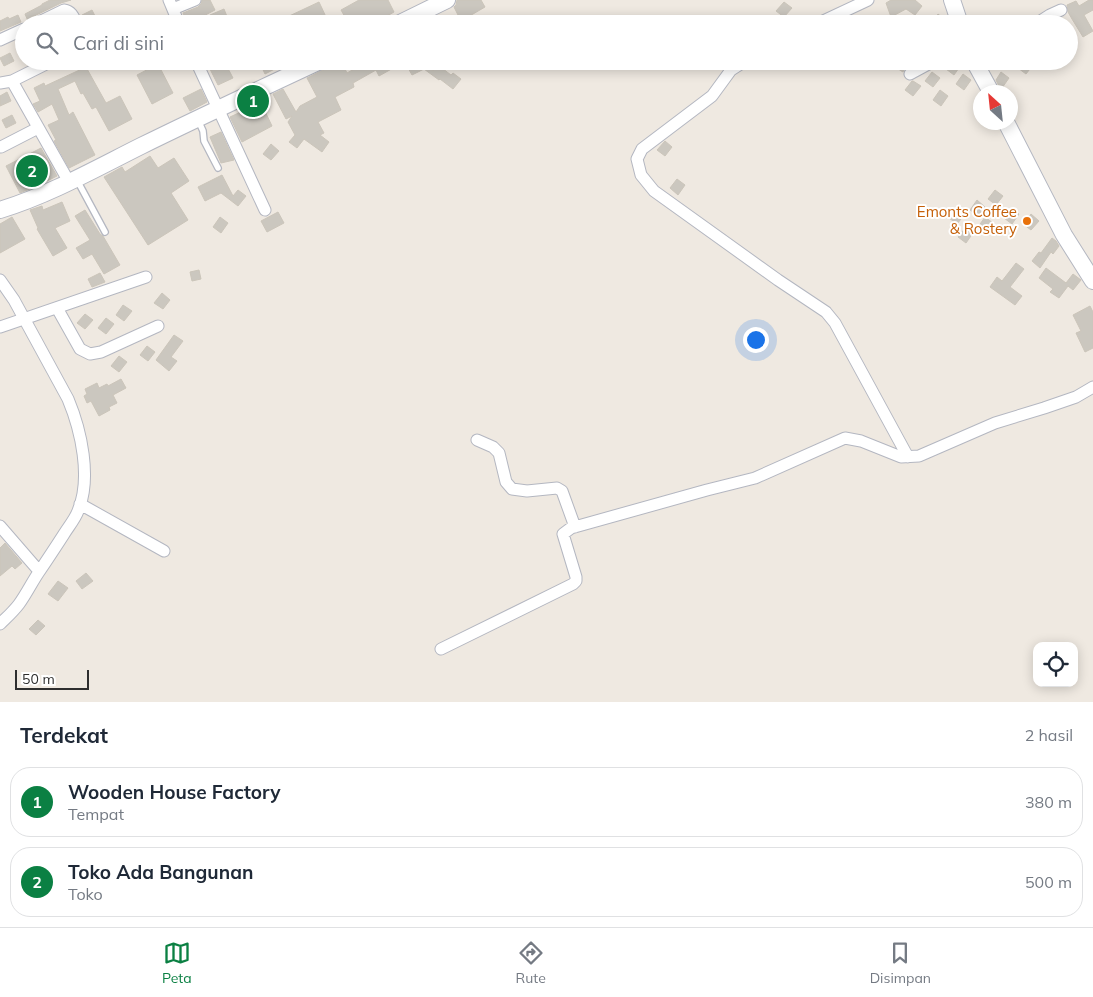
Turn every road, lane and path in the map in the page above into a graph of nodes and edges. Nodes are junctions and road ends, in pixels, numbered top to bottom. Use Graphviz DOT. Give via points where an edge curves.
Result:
graph roads {
  1 [pos="195,0"];
  2 [pos="447,0"];
  3 [pos="868,0"];
  4 [pos="952,0"];
  5 [pos="171,4"];
  6 [pos="1061,10"];
  7 [pos="54,15"];
  8 [pos="72,15"];
  9 [pos="430,15"];
  10 [pos="837,15"];
  11 [pos="957,15"];
  12 [pos="1050,15"];
  13 [pos="15,33"];
  14 [pos="0,40"];
  15 [pos="34,70"];
  16 [pos="200,70"];
  17 [pos="300,70"];
  18 [pos="731,70"];
  19 [pos="917,70"];
  20 [pos="979,70"];
  21 [pos="910,74"];
  22 [pos="12,81"];
  23 [pos="0,83"];
  24 [pos="986,85"];
  25 [pos="218,108"];
  26 [pos="197,118"];
  27 [pos="38,128"];
  28 [pos="1010,130"];
  29 [pos="1,147"];
  30 [pos="218,168"];
  31 [pos="72,180"];
  32 [pos="0,210"];
  33 [pos="265,210"];
  34 [pos="104,232"];
  35 [pos="146,277"];
  36 [pos="0,280"];
  37 [pos="1093,281"];
  38 [pos="57,308"];
  39 [pos="24,319"];
  40 [pos="158,326"];
  41 [pos="0,327"];
  42 [pos="1093,387"];
  43 [pos="477,440"];
  44 [pos="908,456"];
  45 [pos="80,504"];
  46 [pos="0,526"];
  47 [pos="576,527"];
  48 [pos="164,551"];
  49 [pos="39,571"];
  50 [pos="0,624"];
  51 [pos="441,649"];
  1 -- 5 [label="street"];
  2 -- 9 [label="main road"];
  3 -- 10 [label="street"];
  4 -- 11 [label="main road"];
  6 -- 12 [label="street"];
  7 -- 8 [label="street" via="64,10"];
  13 -- 14 [label="street"];
  15 -- 22 [label="street"];
  16 -- 25 [label="street"];
  17 -- 25 [label="main road"];
  18 -- 44 [label="street" via="712,96 642,149 637,159 641,175 654,191 679,210 826,312"];
  19 -- 21 [label="street"];
  20 -- 24 [label="main road"];
  22 -- 23 [label="street"];
  22 -- 27 [label="street"];
  25 -- 26 [label="main road"];
  25 -- 33 [label="street"];
  26 -- 30 [label="lane"];
  26 -- 31 [label="main road"];
  27 -- 29 [label="street"];
  27 -- 31 [label="street"];
  28 -- 37 [label="main road" via="1064,235"];
  31 -- 32 [label="main road"];
  31 -- 34 [label="lane"];
  35 -- 38 [label="street"];
  36 -- 39 [label="street"];
  38 -- 39 [label="street"];
  38 -- 40 [label="street" via="80,349 90,354"];
  39 -- 41 [label="street"];
  39 -- 45 [label="street" via="74,414 83,450"];
  42 -- 44 [label="street" via="1076,397 995,423 919,456"];
  43 -- 47 [label="street" via="493,447 506,482 512,489 557,488 562,491"];
  44 -- 47 [label="street" via="901,457 844,438 755,478"];
  45 -- 48 [label="street"];
  45 -- 49 [label="street" via="74,520"];
  46 -- 49 [label="street"];
  47 -- 51 [label="street" via="563,534 576,577 573,584"];
  49 -- 50 [label="street" via="20,604"];
}
